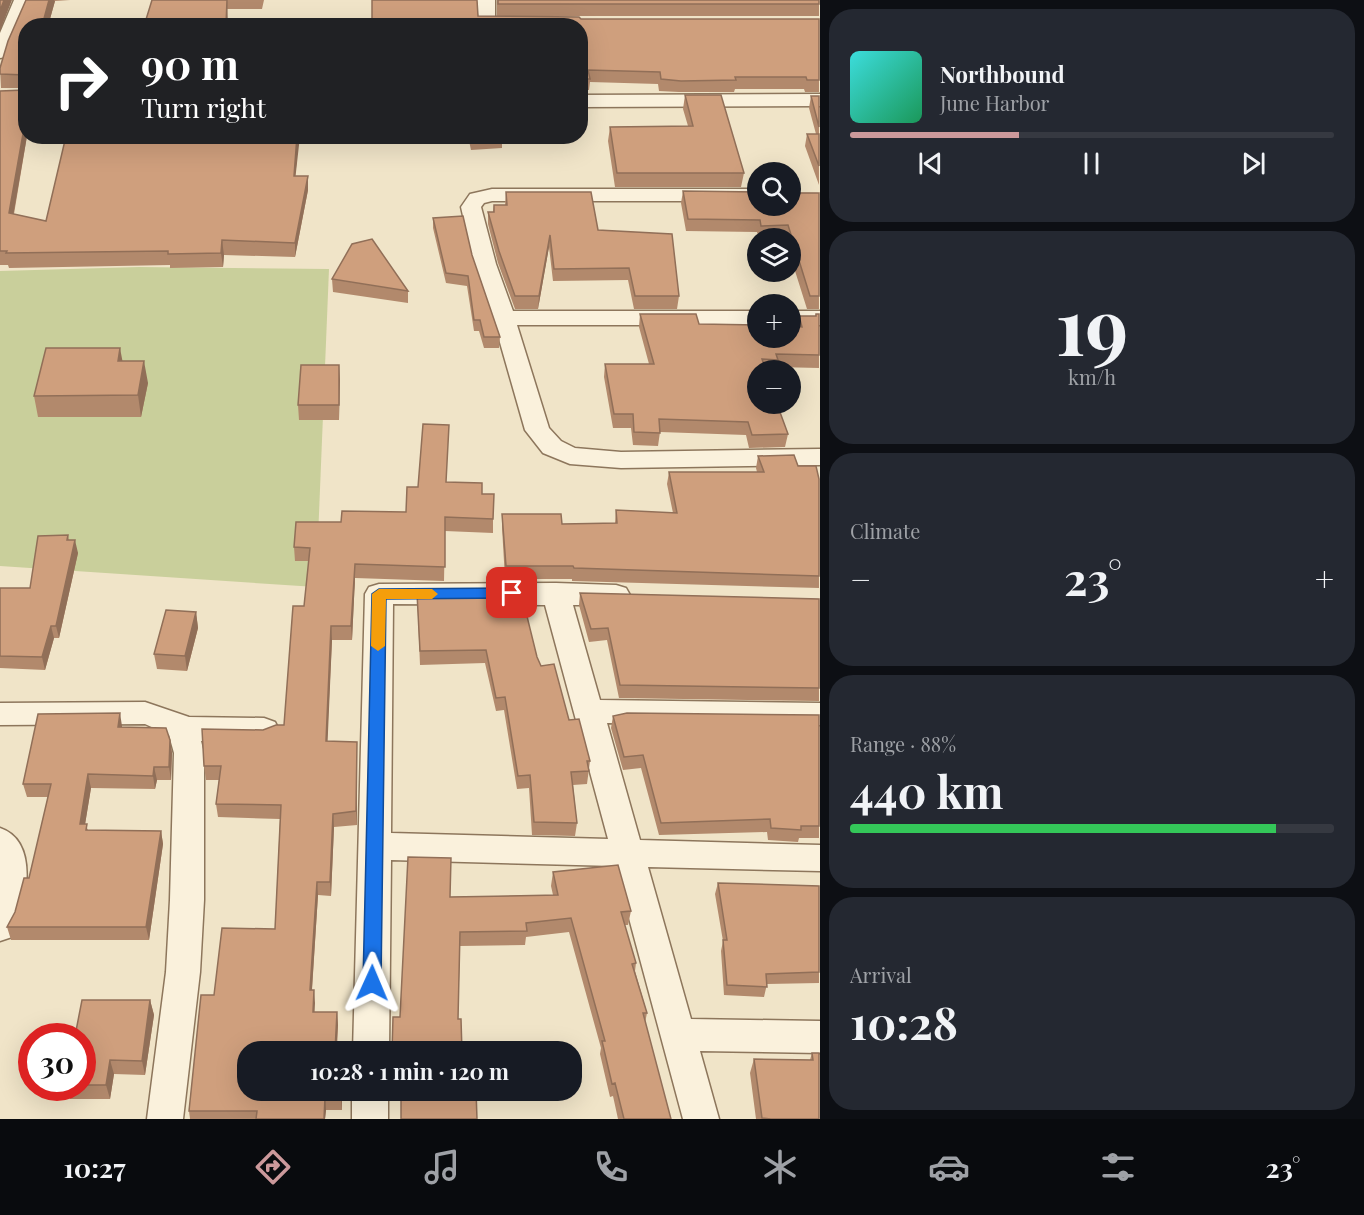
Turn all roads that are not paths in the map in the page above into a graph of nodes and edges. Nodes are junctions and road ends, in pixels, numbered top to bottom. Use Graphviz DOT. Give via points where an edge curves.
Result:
graph roads {
  1 [pos="486,0"];
  2 [pos="14,7"];
  3 [pos="486,18"];
  4 [pos="0,53"];
  5 [pos="819,100"];
  6 [pos="588,101"];
  7 [pos="747,195"];
  8 [pos="504,318"];
  9 [pos="747,318"];
  10 [pos="801,318"];
  11 [pos="819,318"];
  12 [pos="819,457"];
  13 [pos="556,593"];
  14 [pos="640,595"];
  15 [pos="588,711"];
  16 [pos="0,714"];
  17 [pos="819,714"];
  18 [pos="183,729"];
  19 [pos="264,730"];
  20 [pos="0,841"];
  21 [pos="375,846"];
  22 [pos="628,853"];
  23 [pos="819,858"];
  24 [pos="0,927"];
  25 [pos="678,1035"];
  26 [pos="819,1037"];
  27 [pos="371,1041"];
  28 [pos="370,1101"];
  29 [pos="165,1119"];
  30 [pos="370,1119"];
  31 [pos="701,1119"];
  1 -- 3 [label="street"];
  2 -- 4 [label="street"];
  5 -- 6 [label="street"];
  7 -- 8 [label="street" via="477,198 471,207 484,264"];
  8 -- 9 [label="street"];
  8 -- 12 [label="street" via="537,430 552,447 570,456 621,460"];
  10 -- 11 [label="street"];
  13 -- 14 [label="street"];
  13 -- 15 [label="street"];
  13 -- 21 [label="street" via="379,594"];
  15 -- 17 [label="street"];
  15 -- 22 [label="street"];
  16 -- 18 [label="street" via="145,713"];
  18 -- 19 [label="street"];
  18 -- 29 [label="street" via="189,753 187,900 183,972"];
  20 -- 24 [label="street" via="6,846 11,864"];
  21 -- 22 [label="street"];
  21 -- 27 [label="street"];
  22 -- 23 [label="street"];
  22 -- 25 [label="street"];
  25 -- 26 [label="street"];
  25 -- 31 [label="street"];
  28 -- 30 [label="street"];
}
